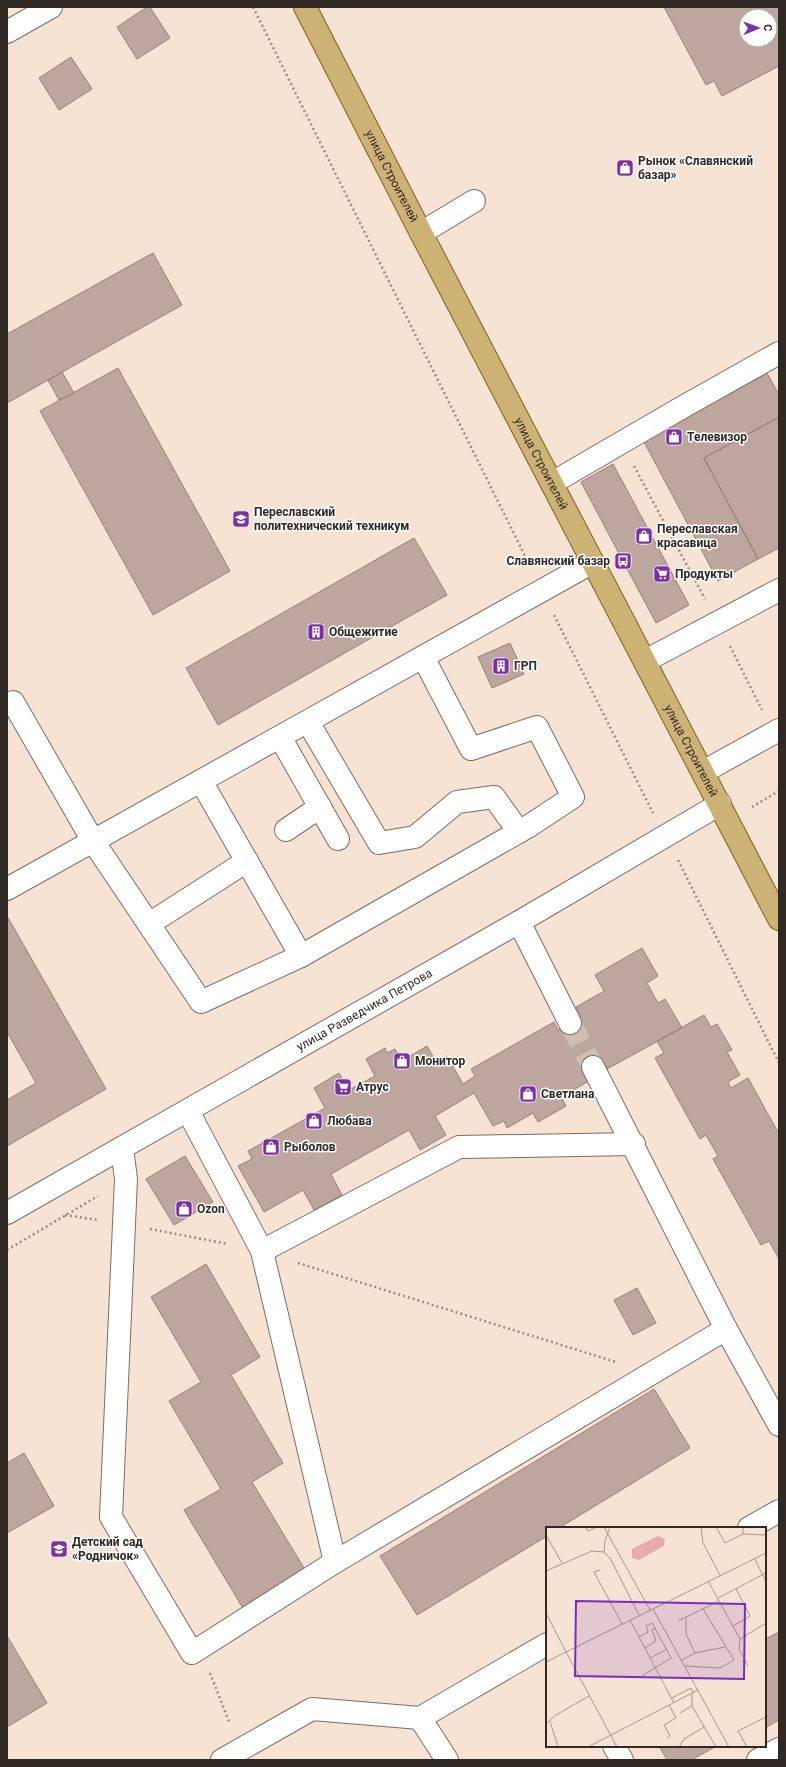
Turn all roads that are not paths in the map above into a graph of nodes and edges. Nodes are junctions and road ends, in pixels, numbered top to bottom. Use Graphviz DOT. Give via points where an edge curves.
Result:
graph roads {
  1 [pos="51,7"];
  2 [pos="305,7"];
  3 [pos="7,32"];
  4 [pos="474,201"];
  5 [pos="421,233"];
  6 [pos="779,353"];
  7 [pos="552,484"];
  8 [pos="593,562"];
  9 [pos="779,590"];
  10 [pos="423,657"];
  11 [pos="645,660"];
  12 [pos="14,702"];
  13 [pos="308,722"];
  14 [pos="776,731"];
  15 [pos="280,737"];
  16 [pos="703,772"];
  17 [pos="201,781"];
  18 [pos="720,804"];
  19 [pos="320,807"];
  20 [pos="286,830"];
  21 [pos="518,832"];
  22 [pos="338,839"];
  23 [pos="93,841"];
  24 [pos="247,861"];
  25 [pos="7,889"];
  26 [pos="779,919"];
  27 [pos="519,922"];
  28 [pos="149,924"];
  29 [pos="300,956"];
  30 [pos="570,1023"];
  31 [pos="593,1067"];
  32 [pos="188,1111"];
  33 [pos="634,1144"];
  34 [pos="122,1148"];
  35 [pos="7,1213"];
  36 [pos="262,1251"];
  37 [pos="726,1329"];
  38 [pos="779,1425"];
  39 [pos="779,1511"];
  40 [pos="751,1527"];
  41 [pos="335,1562"];
  42 [pos="546,1645"];
  43 [pos="420,1718"];
  44 [pos="615,1747"];
  45 [pos="779,1749"];
  46 [pos="231,1755"];
  47 [pos="447,1760"];
  48 [pos="622,1760"];
  49 [pos="758,1760"];
  1 -- 3 [label="street"];
  2 -- 5 [label="main road, улица Строителей"];
  4 -- 5 [label="street"];
  5 -- 7 [label="main road, улица Строителей"];
  6 -- 7 [label="street"];
  7 -- 8 [label="main road, улица Строителей"];
  8 -- 10 [label="street"];
  8 -- 11 [label="main road, улица Строителей"];
  9 -- 11 [label="street"];
  10 -- 13 [label="street"];
  10 -- 21 [label="street" via="471,749 537,727 573,797"];
  11 -- 16 [label="main road, улица Строителей"];
  12 -- 23 [label="street"];
  13 -- 15 [label="street"];
  13 -- 21 [label="street" via="379,843 415,837 457,802 494,797"];
  14 -- 16 [label="street"];
  15 -- 17 [label="street"];
  15 -- 19 [label="street"];
  16 -- 18 [label="main road, улица Строителей"];
  17 -- 23 [label="street"];
  17 -- 24 [label="street"];
  18 -- 26 [label="main road, улица Строителей"];
  18 -- 27 [label="street, улица Разведчика Петрова"];
  19 -- 20 [label="street"];
  19 -- 22 [label="street"];
  21 -- 29 [label="street"];
  23 -- 25 [label="street"];
  23 -- 28 [label="street"];
  24 -- 28 [label="street"];
  24 -- 29 [label="street"];
  27 -- 30 [label="street"];
  27 -- 32 [label="street, улица Разведчика Петрова"];
  28 -- 29 [label="street" via="201,1002"];
  31 -- 33 [label="street"];
  32 -- 34 [label="street, улица Разведчика Петрова"];
  32 -- 36 [label="street"];
  33 -- 36 [label="street" via="458,1146"];
  33 -- 37 [label="street"];
  34 -- 35 [label="street, улица Разведчика Петрова"];
  34 -- 41 [label="street" via="126,1179 111,1517 192,1653"];
  36 -- 41 [label="street"];
  37 -- 38 [label="street"];
  37 -- 41 [label="street"];
  39 -- 40 [label="street"];
  42 -- 43 [label="street"];
  43 -- 46 [label="street" via="312,1710"];
  43 -- 47 [label="street"];
  44 -- 48 [label="street"];
  45 -- 49 [label="street"];
}
